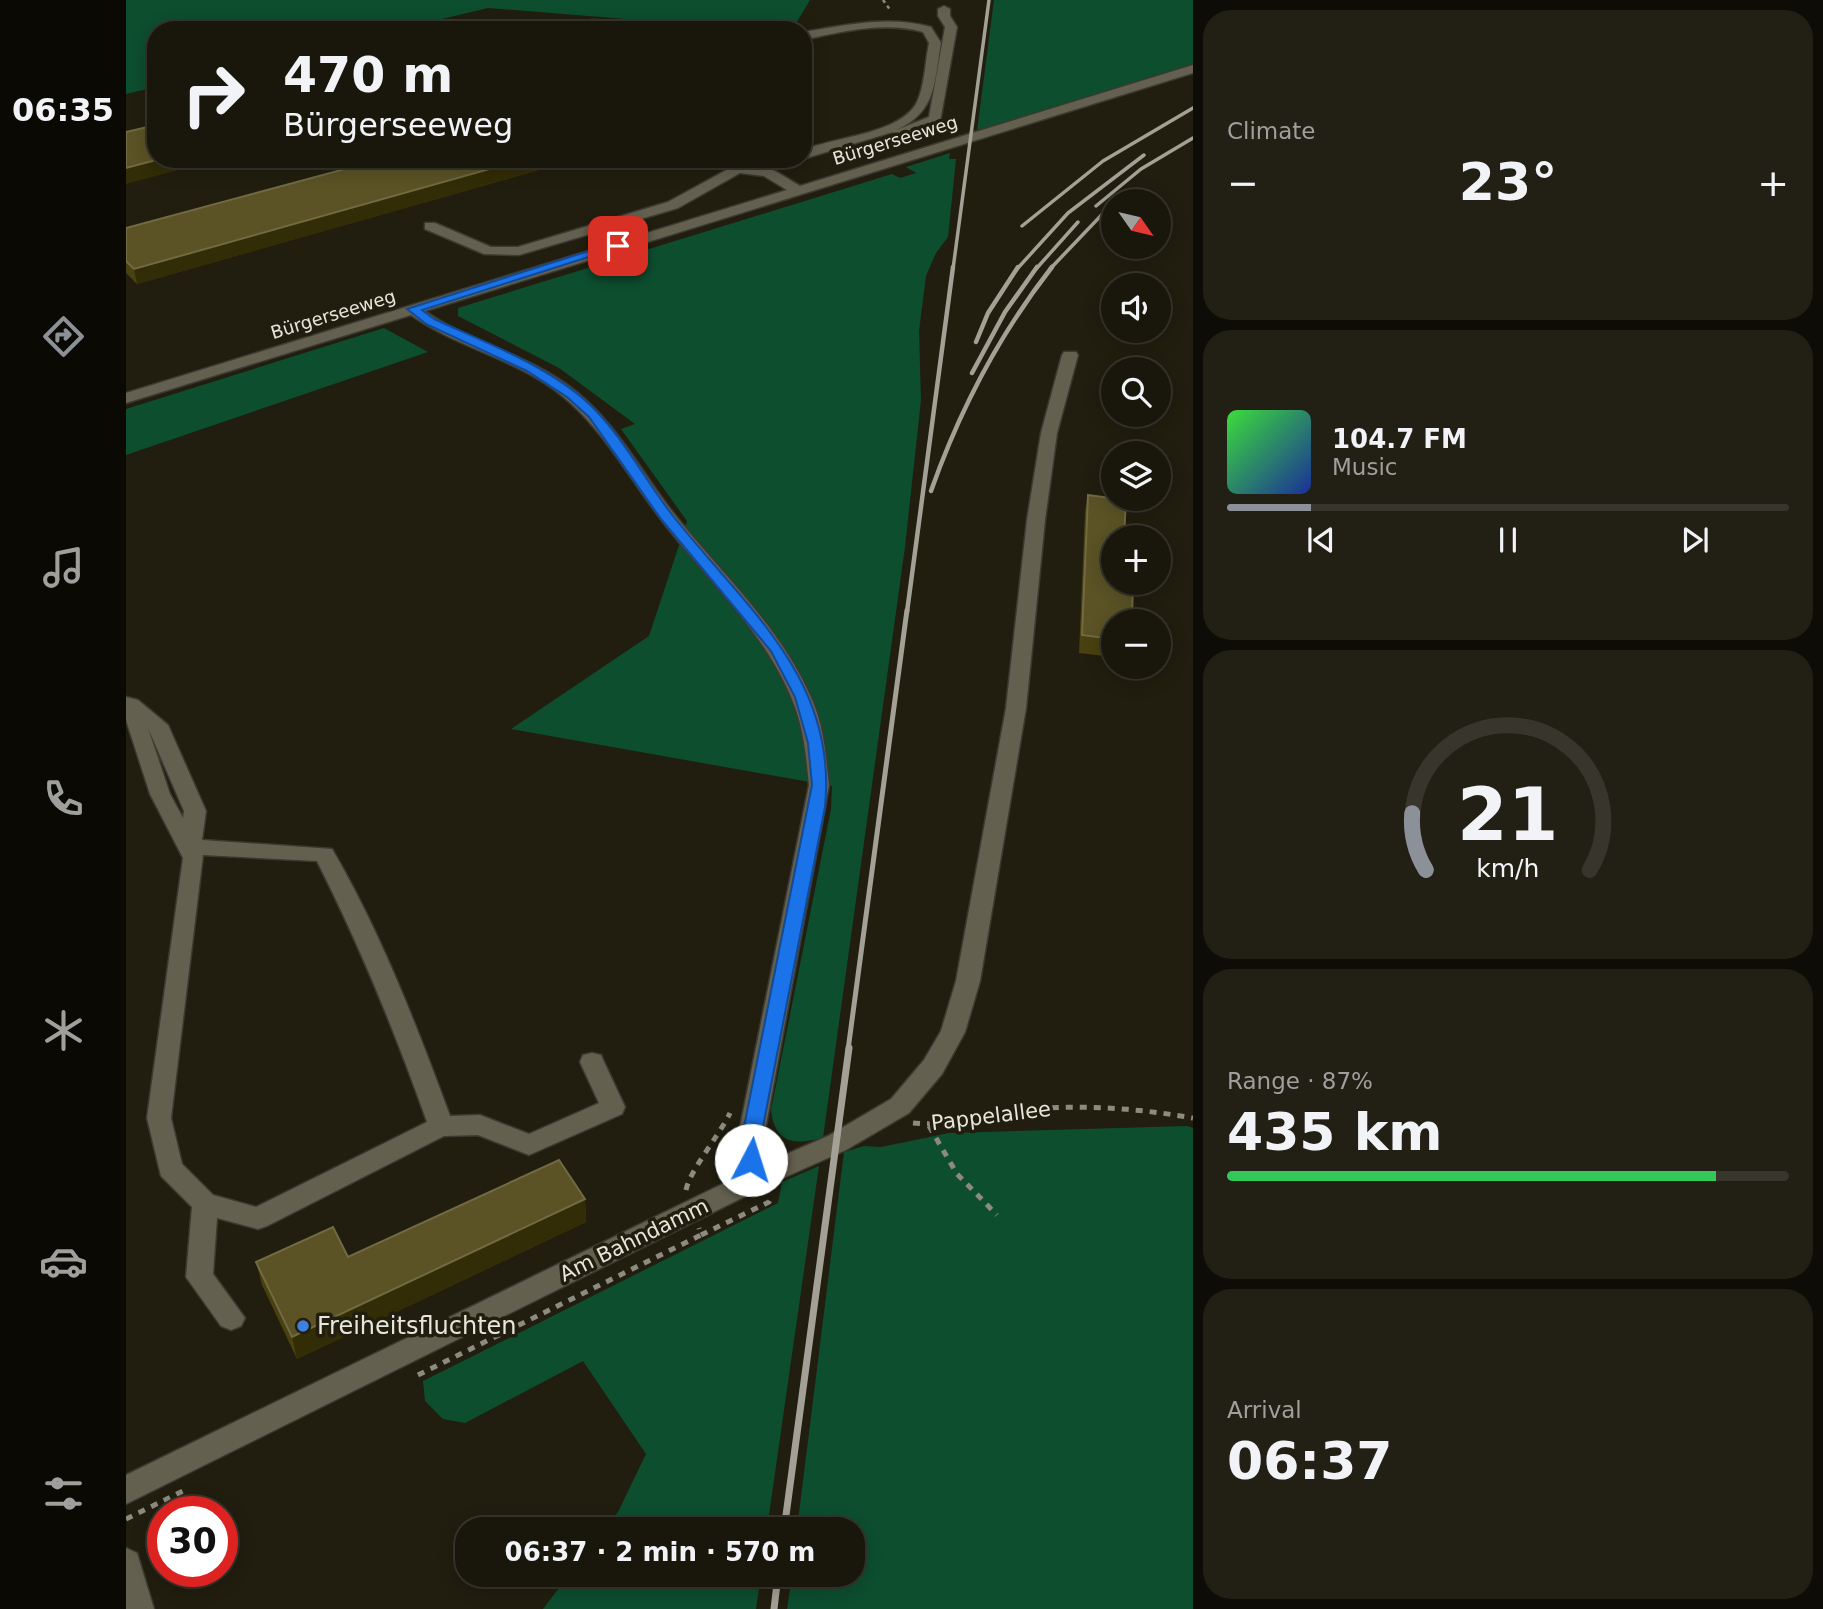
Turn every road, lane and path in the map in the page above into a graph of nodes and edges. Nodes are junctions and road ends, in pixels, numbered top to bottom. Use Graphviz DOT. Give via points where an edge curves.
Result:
graph roads {
  1 [pos="883,0"];
  2 [pos="944,9"];
  3 [pos="898,26"];
  4 [pos="812,34"];
  5 [pos="1193,69"];
  6 [pos="812,142"];
  7 [pos="840,142"];
  8 [pos="863,145"];
  9 [pos="817,149"];
  10 [pos="812,160"];
  11 [pos="812,167"];
  12 [pos="765,168"];
  13 [pos="808,168"];
  14 [pos="762,170"];
  15 [pos="797,190"];
  16 [pos="430,226"];
  17 [pos="413,309"];
  18 [pos="1070,355"];
  19 [pos="126,398"];
  20 [pos="129,704"];
  21 [pos="190,847"];
  22 [pos="592,1062"];
  23 [pos="731,1110"];
  24 [pos="886,1116"];
  25 [pos="1193,1118"];
  26 [pos="441,1126"];
  27 [pos="929,1126"];
  28 [pos="761,1178"];
  29 [pos="205,1204"];
  30 [pos="693,1212"];
  31 [pos="997,1215"];
  32 [pos="231,1318"];
  33 [pos="126,1490"];
  34 [pos="126,1563"];
  35 [pos="139,1609"];
  1 -- 3 [label="path"];
  2 -- 8 [label="street" via="951,27 935,119"];
  3 -- 4 [label="street"];
  3 -- 7 [label="street" via="923,29 934,40 921,107 904,122"];
  5 -- 11 [label="street, Bürgerseeweg"];
  6 -- 7 [label="street"];
  7 -- 8 [label="street"];
  7 -- 9 [label="street"];
  8 -- 9 [label="street"];
  9 -- 10 [label="street"];
  12 -- 14 [label="street"];
  13 -- 15 [label="street, Bürgerseeweg"];
  14 -- 15 [label="street"];
  14 -- 16 [label="street" via="741,174 695,202 507,253 478,248"];
  15 -- 17 [label="street, Bürgerseeweg"];
  17 -- 19 [label="street, Bürgerseeweg"];
  17 -- 28 [label="street" via="430,322 531,368 593,415 666,516 778,650 802,697 816,743 820,785 750,1147"];
  18 -- 24 [label="street" via="1049,433 1016,708 968,981 953,1032 933,1067 914,1093"];
  20 -- 21 [label="street" via="160,794"];
  21 -- 26 [label="street" via="324,854 401,1016"];
  21 -- 29 [label="street" via="194,858 159,1118 170,1168"];
  22 -- 26 [label="street" via="612,1107 529,1145 480,1125"];
  23 -- 30 [label="path" via="688,1181 686,1191"];
  24 -- 27 [label="path, Pappelallee"];
  24 -- 28 [label="street"];
  25 -- 27 [label="path, Pappelallee" via="1084,1106 998,1112"];
  26 -- 29 [label="street" via="258,1218"];
  27 -- 31 [label="path" via="953,1168"];
  28 -- 30 [label="street, Am Bahndamm"];
  29 -- 32 [label="street" via="199,1277"];
  30 -- 33 [label="street, Am Bahndamm"];
  34 -- 35 [label="street"];
}
